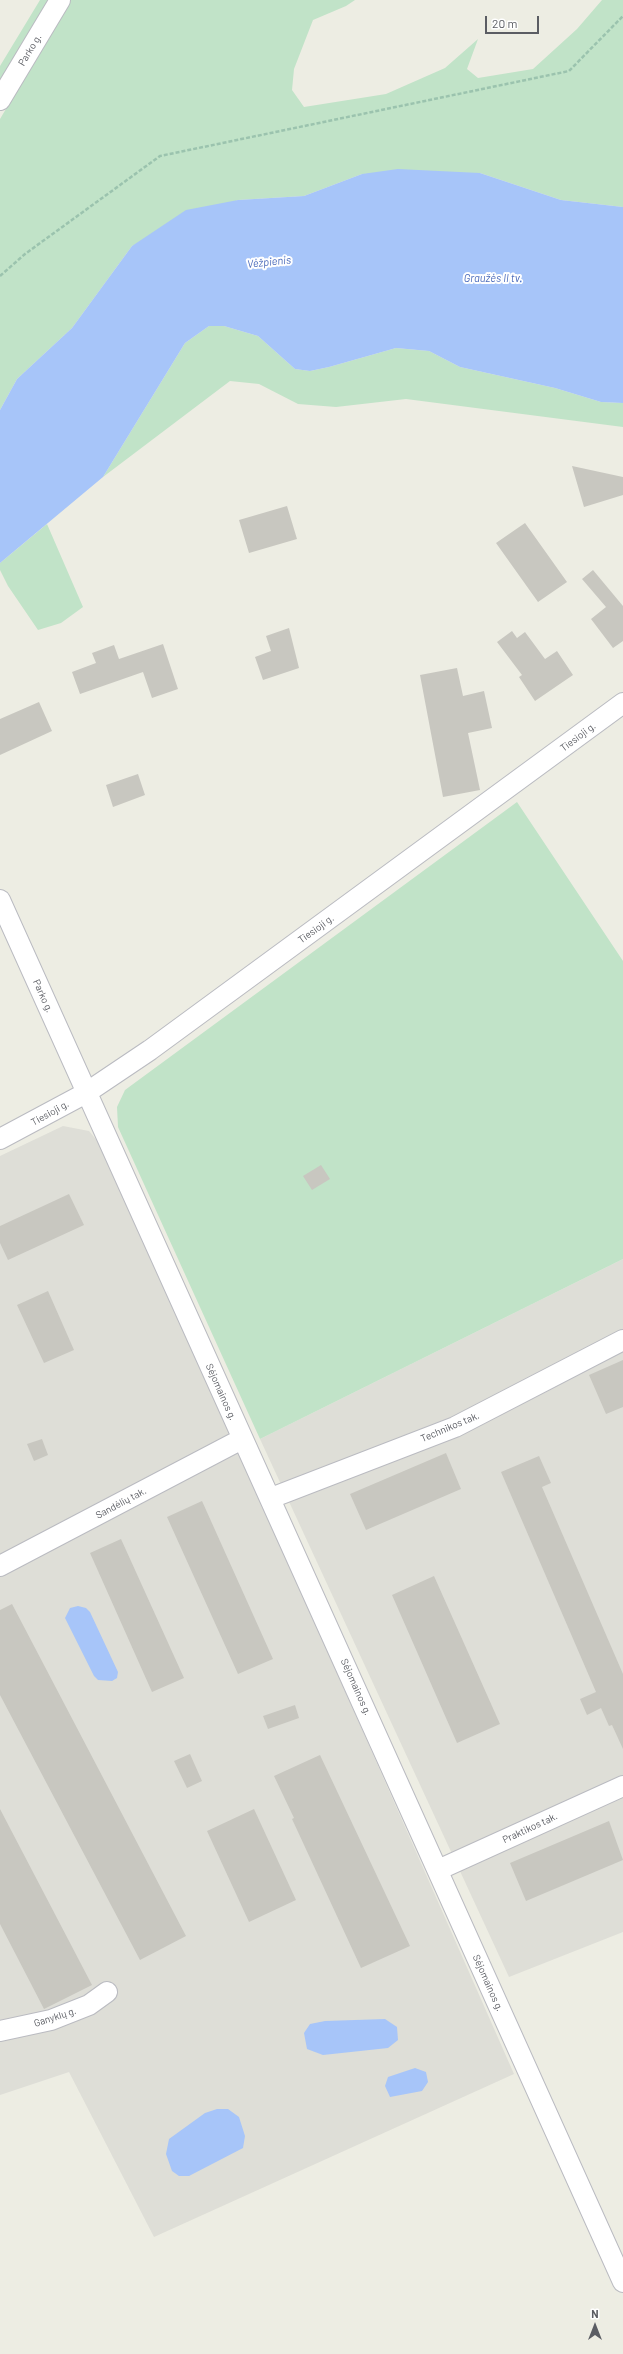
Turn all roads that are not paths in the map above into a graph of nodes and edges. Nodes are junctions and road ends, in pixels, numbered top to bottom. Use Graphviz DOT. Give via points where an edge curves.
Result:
graph roads {
  1 [pos="60,0"];
  2 [pos="0,100"];
  3 [pos="623,703"];
  4 [pos="0,900"];
  5 [pos="86,1093"];
  6 [pos="0,1139"];
  7 [pos="623,1340"];
  8 [pos="242,1439"];
  9 [pos="271,1498"];
  10 [pos="0,1566"];
  11 [pos="623,1786"];
  12 [pos="438,1870"];
  13 [pos="107,1992"];
  14 [pos="0,2030"];
  15 [pos="623,2282"];
  1 -- 2 [label="street, Parko g."];
  3 -- 5 [label="street, Tiesioji g." via="169,1036"];
  4 -- 5 [label="street, Parko g."];
  5 -- 6 [label="street, Tiesioji g."];
  5 -- 8 [label="street, Sėjomainos g."];
  7 -- 9 [label="street, Technikos tak." via="455,1427"];
  8 -- 9 [label="street, Sėjomainos g."];
  8 -- 10 [label="street, Sandėlių tak."];
  9 -- 12 [label="street, Sėjomainos g."];
  11 -- 12 [label="street, Praktikos tak."];
  12 -- 15 [label="street, Sėjomainos g."];
  13 -- 14 [label="street, Ganyklų g." via="89,2005 51,2020"];
}
